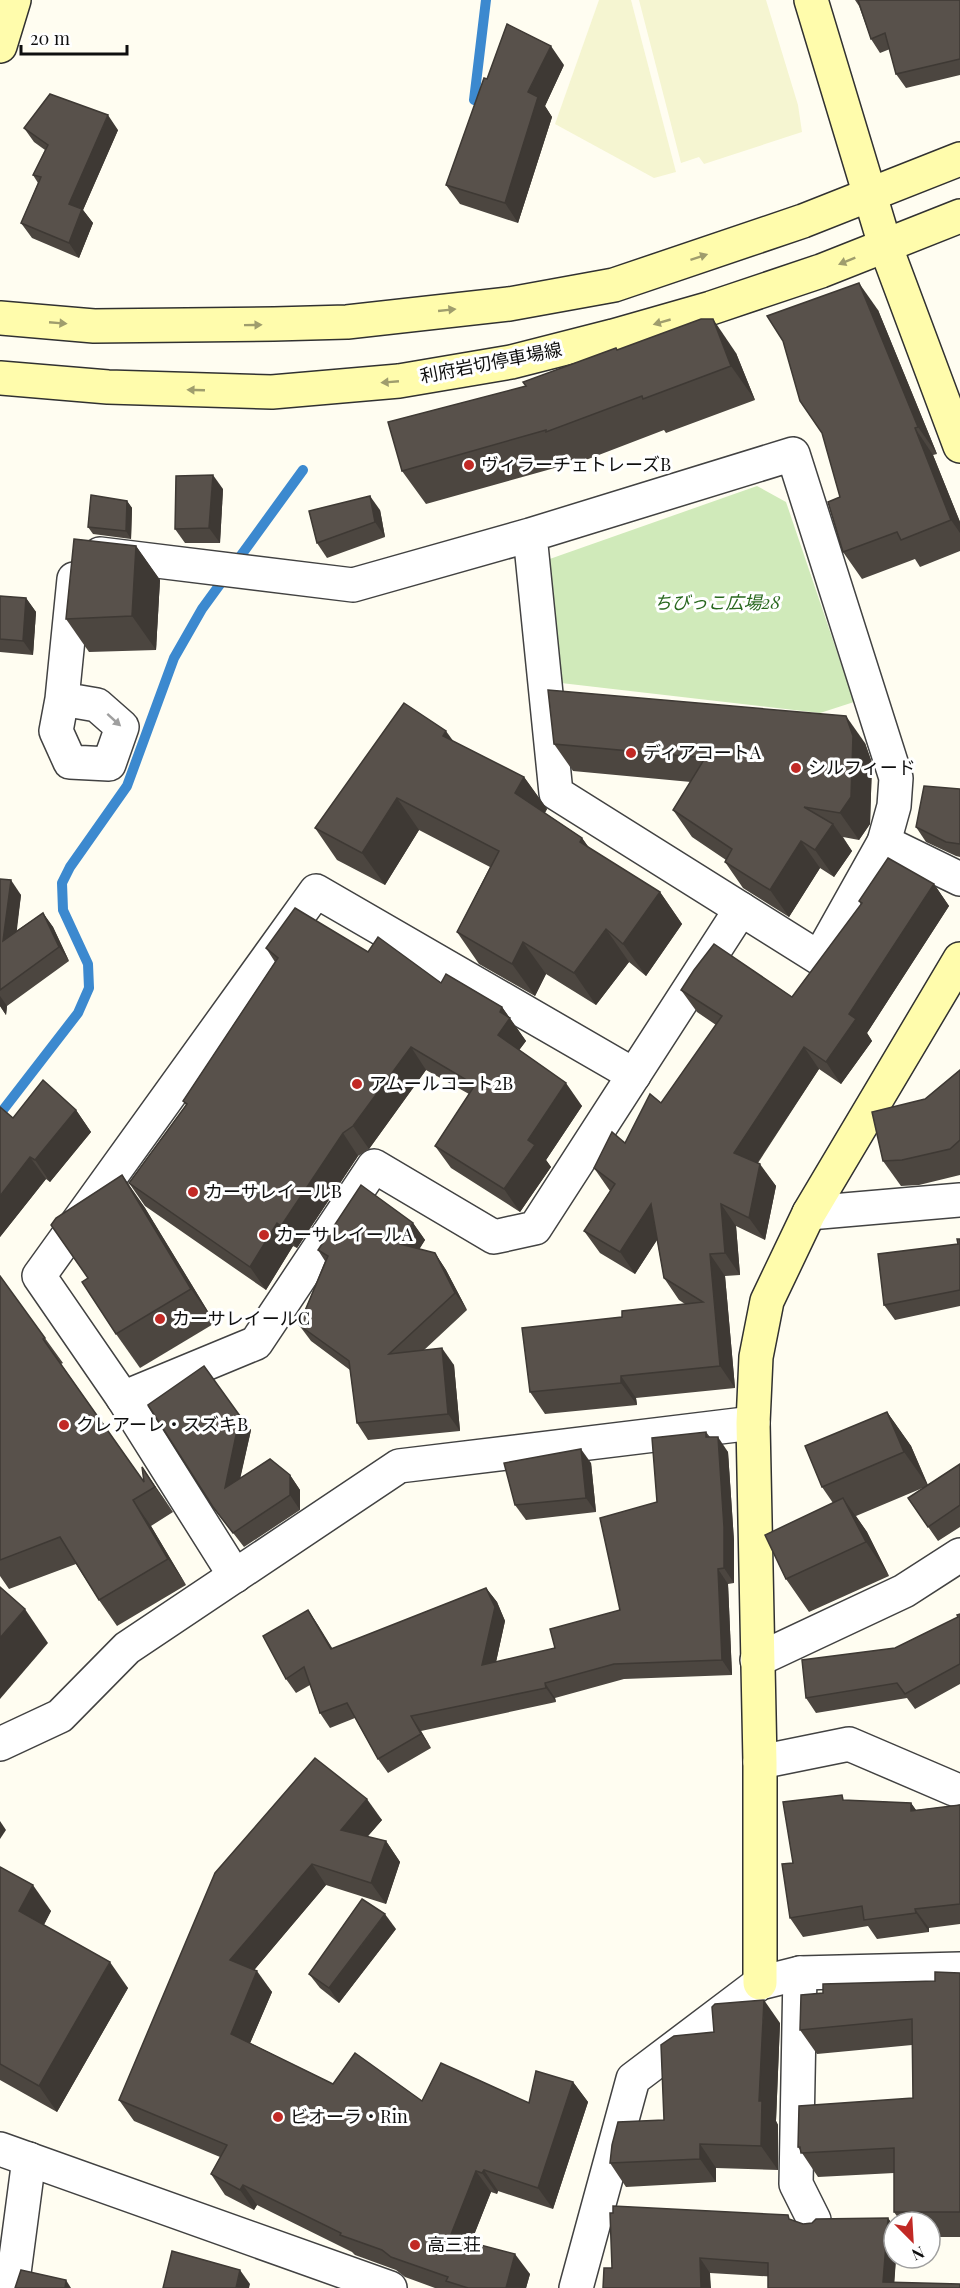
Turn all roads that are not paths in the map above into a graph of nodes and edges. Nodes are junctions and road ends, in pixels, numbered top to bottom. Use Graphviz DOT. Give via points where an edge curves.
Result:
graph roads {
  1 [pos="14,0"];
  2 [pos="811,0"];
  3 [pos="0,46"];
  4 [pos="960,159"];
  5 [pos="870,194"];
  6 [pos="960,216"];
  7 [pos="885,245"];
  8 [pos="0,318"];
  9 [pos="0,378"];
  10 [pos="960,446"];
  11 [pos="530,535"];
  12 [pos="62,699"];
  13 [pos="884,842"];
  14 [pos="960,879"];
  15 [pos="741,909"];
  16 [pos="960,959"];
  17 [pos="634,1075"];
  18 [pos="960,1200"];
  19 [pos="809,1213"];
  20 [pos="123,1398"];
  21 [pos="753,1423"];
  22 [pos="960,1555"];
  23 [pos="236,1576"];
  24 [pos="757,1660"];
  25 [pos="0,1744"];
  26 [pos="760,1762"];
  27 [pos="954,1789"];
  28 [pos="960,1969"];
  29 [pos="800,1973"];
  30 [pos="760,1983"];
  31 [pos="14,2154"];
  32 [pos="814,2220"];
  33 [pos="12,2288"];
  34 [pos="390,2288"];
  35 [pos="576,2288"];
  1 -- 3 [label="main road"];
  2 -- 5 [label="main road"];
  4 -- 5 [label="main road"];
  5 -- 7 [label="main road"];
  8 -- 5 [label="main road, one-way" via="94,326 284,324 347,322 509,303 614,285"];
  6 -- 7 [label="main road, 利府岩切停車場線"];
  7 -- 9 [label="main road, 利府岩切停車場線, one-way" via="810,275 614,336 511,362 399,381 272,392 108,387"];
  7 -- 10 [label="main road"];
  11 -- 12 [label="street" via="353,585 76,551"];
  11 -- 13 [label="street" via="793,454 896,778 894,806"];
  11 -- 15 [label="street" via="556,793"];
  13 -- 14 [label="street"];
  13 -- 15 [label="street" via="819,958"];
  15 -- 17 [label="street"];
  16 -- 19 [label="main road"];
  17 -- 20 [label="street" via="535,1228 494,1237 374,1166 256,1343"];
  17 -- 20 [label="street" via="316,891 39,1276"];
  18 -- 19 [label="street"];
  19 -- 21 [label="main road" via="767,1301 756,1357"];
  20 -- 23 [label="street"];
  21 -- 23 [label="street" via="399,1466"];
  21 -- 24 [label="main road"];
  22 -- 24 [label="street" via="904,1591"];
  23 -- 25 [label="street" via="127,1648 60,1716"];
  24 -- 26 [label="main road"];
  26 -- 27 [label="street" via="849,1744"];
  26 -- 30 [label="main road"];
  28 -- 29 [label="street"];
  29 -- 30 [label="street"];
  29 -- 32 [label="street" via="796,2184"];
  30 -- 35 [label="street" via="633,2079"];
  31 -- 33 [label="street"];
  31 -- 34 [label="street"];
}
